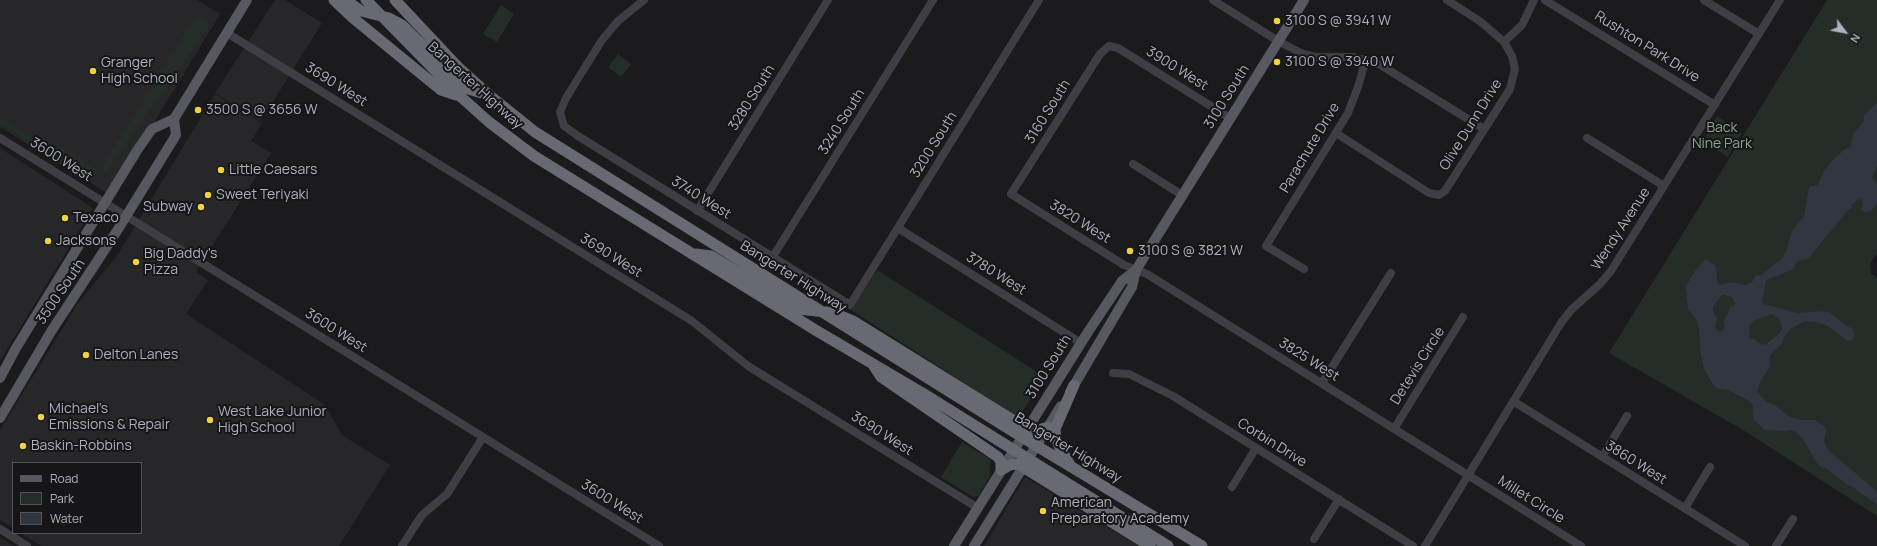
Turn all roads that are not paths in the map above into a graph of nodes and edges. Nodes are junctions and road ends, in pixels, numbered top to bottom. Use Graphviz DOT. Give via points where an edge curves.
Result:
graph roads {
  1 [pos="247,0"];
  2 [pos="334,0"];
  3 [pos="346,0"];
  4 [pos="366,0"];
  5 [pos="395,0"];
  6 [pos="644,0"];
  7 [pos="828,0"];
  8 [pos="933,0"];
  9 [pos="1040,0"];
  10 [pos="1213,0"];
  11 [pos="1304,0"];
  12 [pos="1447,0"];
  13 [pos="1534,0"];
  14 [pos="1545,0"];
  15 [pos="1704,0"];
  16 [pos="1780,0"];
  17 [pos="381,16"];
  18 [pos="227,33"];
  19 [pos="1759,34"];
  20 [pos="1278,41"];
  21 [pos="1504,42"];
  22 [pos="1109,46"];
  23 [pos="1366,59"];
  24 [pos="489,95"];
  25 [pos="460,97"];
  26 [pos="1715,105"];
  27 [pos="1230,118"];
  28 [pos="174,119"];
  29 [pos="1484,129"];
  30 [pos="1336,133"];
  31 [pos="0,138"];
  32 [pos="1586,138"];
  33 [pos="1133,164"];
  34 [pos="1664,186"];
  35 [pos="1011,194"];
  36 [pos="1182,195"];
  37 [pos="104,203"];
  38 [pos="697,210"];
  39 [pos="126,217"];
  40 [pos="898,228"];
  41 [pos="693,254"];
  42 [pos="772,258"];
  43 [pos="1136,270"];
  44 [pos="1304,270"];
  45 [pos="1391,273"];
  46 [pos="850,305"];
  47 [pos="820,312"];
  48 [pos="1463,317"];
  49 [pos="1081,343"];
  50 [pos="873,363"];
  51 [pos="1113,373"];
  52 [pos="0,378"];
  53 [pos="1322,383"];
  54 [pos="1074,385"];
  55 [pos="1512,401"];
  56 [pos="1627,416"];
  57 [pos="0,418"];
  58 [pos="1048,426"];
  59 [pos="1394,429"];
  60 [pos="1024,433"];
  61 [pos="483,437"];
  62 [pos="1036,446"];
  63 [pos="1256,448"];
  64 [pos="1014,450"];
  65 [pos="1602,457"];
  66 [pos="1025,463"];
  67 [pos="1710,467"];
  68 [pos="1073,469"];
  69 [pos="1001,470"];
  70 [pos="1468,475"];
  71 [pos="1232,487"];
  72 [pos="1339,499"];
  73 [pos="978,508"];
  74 [pos="1684,508"];
  75 [pos="1793,519"];
  76 [pos="0,529"];
  77 [pos="1314,539"];
  78 [pos="27,546"];
  79 [pos="402,546"];
  80 [pos="659,546"];
  81 [pos="954,546"];
  82 [pos="974,546"];
  83 [pos="1150,546"];
  84 [pos="1168,546"];
  85 [pos="1202,546"];
  86 [pos="1413,546"];
  87 [pos="1424,546"];
  88 [pos="1581,546"];
  89 [pos="1745,546"];
  90 [pos="1776,546"];
  1 -- 18 [label="main road"];
  2 -- 25 [label="highway" via="441,90"];
  3 -- 17 [label="highway" via="362,11"];
  4 -- 17 [label="highway, Bangerter Highway"];
  5 -- 24 [label="highway, Bangerter Highway" via="458,67"];
  6 -- 38 [label="street, 3740 West" via="628,12 602,40 560,112 564,126"];
  7 -- 38 [label="street, 3280 South"];
  8 -- 42 [label="street, 3240 South"];
  9 -- 40 [label="street, 3200 South"];
  10 -- 20 [label="street"];
  11 -- 20 [label="main road, 3100 South"];
  12 -- 21 [label="street, Olive Dunn Drive" via="1481,22"];
  13 -- 21 [label="street" via="1522,25"];
  14 -- 26 [label="street, Rushton Park Drive"];
  15 -- 19 [label="street"];
  16 -- 19 [label="street, Wendy Avenue"];
  17 -- 24 [label="highway" via="407,29 465,88"];
  17 -- 25 [label="highway, Bangerter Highway"];
  18 -- 28 [label="main road"];
  18 -- 73 [label="street, 3690 West" via="692,321 754,370"];
  19 -- 26 [label="street, Wendy Avenue"];
  20 -- 23 [label="street" via="1311,56"];
  20 -- 27 [label="main road, 3100 South"];
  21 -- 29 [label="street, Olive Dunn Drive" via="1514,63 1513,82"];
  22 -- 27 [label="street, 3900 West" via="1118,48"];
  22 -- 35 [label="street, 3160 South" via="1100,54"];
  23 -- 29 [label="street" via="1391,70"];
  23 -- 30 [label="street, Parachute Drive" via="1348,113"];
  24 -- 47 [label="highway, Bangerter Highway" via="551,143"];
  25 -- 41 [label="highway, Bangerter Highway" via="534,156"];
  26 -- 34 [label="street, Wendy Avenue"];
  27 -- 36 [label="main road, 3100 South"];
  28 -- 37 [label="main road, 3500 South" via="152,129"];
  28 -- 39 [label="main road, 3500 South" via="176,135"];
  29 -- 30 [label="street, Olive Dunn Drive" via="1448,187 1439,196"];
  30 -- 44 [label="street, Parachute Drive" via="1266,246"];
  31 -- 37 [label="street, 3600 West"];
  32 -- 34 [label="street"];
  33 -- 36 [label="street"];
  34 -- 55 [label="street, Wendy Avenue" via="1608,276 1567,314"];
  35 -- 43 [label="street, 3820 West"];
  36 -- 43 [label="main road, 3100 South"];
  37 -- 39 [label="street, 3600 West"];
  37 -- 52 [label="main road, 3500 South"];
  38 -- 42 [label="street, 3740 West"];
  39 -- 57 [label="main road, 3500 South" via="52,330"];
  39 -- 61 [label="street, 3600 West"];
  40 -- 46 [label="street, 3200 South"];
  40 -- 49 [label="street, 3780 West"];
  41 -- 47 [label="highway" via="711,256 799,309"];
  41 -- 50 [label="highway, Bangerter Highway"];
  42 -- 46 [label="street, 3740 West"];
  43 -- 49 [label="main road, 3100 South" via="1122,281"];
  43 -- 53 [label="street, 3825 West" via="1147,274"];
  43 -- 54 [label="main road, 3100 South" via="1132,287"];
  45 -- 53 [label="street"];
  47 -- 60 [label="highway, Bangerter Highway"];
  48 -- 59 [label="street, Detevis Circle"];
  49 -- 60 [label="main road, 3100 South"];
  50 -- 64 [label="highway, Bangerter Highway"];
  50 -- 69 [label="highway" via="881,377 998,457"];
  51 -- 63 [label="street, Corbin Drive" via="1129,374 1152,384"];
  53 -- 59 [label="street, 3825 West"];
  54 -- 58 [label="main road, 3100 South"];
  54 -- 68 [label="highway" via="1055,429 1060,448"];
  55 -- 65 [label="street, 3860 West"];
  55 -- 70 [label="street, Wendy Avenue"];
  56 -- 65 [label="street"];
  58 -- 60 [label="highway"];
  58 -- 62 [label="main road, 3100 South"];
  59 -- 70 [label="street, 3825 West"];
  60 -- 62 [label="highway, Bangerter Highway"];
  60 -- 64 [label="main road, 3100 South"];
  61 -- 79 [label="street" via="447,494 422,514"];
  61 -- 80 [label="street, 3600 West"];
  62 -- 66 [label="main road, 3100 South"];
  62 -- 68 [label="highway, Bangerter Highway"];
  63 -- 71 [label="street"];
  63 -- 72 [label="street, Corbin Drive"];
  64 -- 66 [label="highway, Bangerter Highway"];
  64 -- 69 [label="main road, 3100 South"];
  65 -- 74 [label="street, 3860 West"];
  66 -- 69 [label="highway" via="1010,465"];
  66 -- 82 [label="main road, 3100 South"];
  66 -- 83 [label="highway"];
  66 -- 84 [label="highway, Bangerter Highway"];
  67 -- 74 [label="street"];
  68 -- 85 [label="highway, Bangerter Highway"];
  69 -- 73 [label="main road, 3100 South"];
  70 -- 87 [label="street, Wendy Avenue"];
  70 -- 88 [label="street, Millet Circle"];
  72 -- 77 [label="street"];
  72 -- 86 [label="street, Corbin Drive"];
  73 -- 81 [label="main road, 3100 South"];
  74 -- 89 [label="street, 3860 West"];
  75 -- 90 [label="street"];
  76 -- 78 [label="street"];
}
